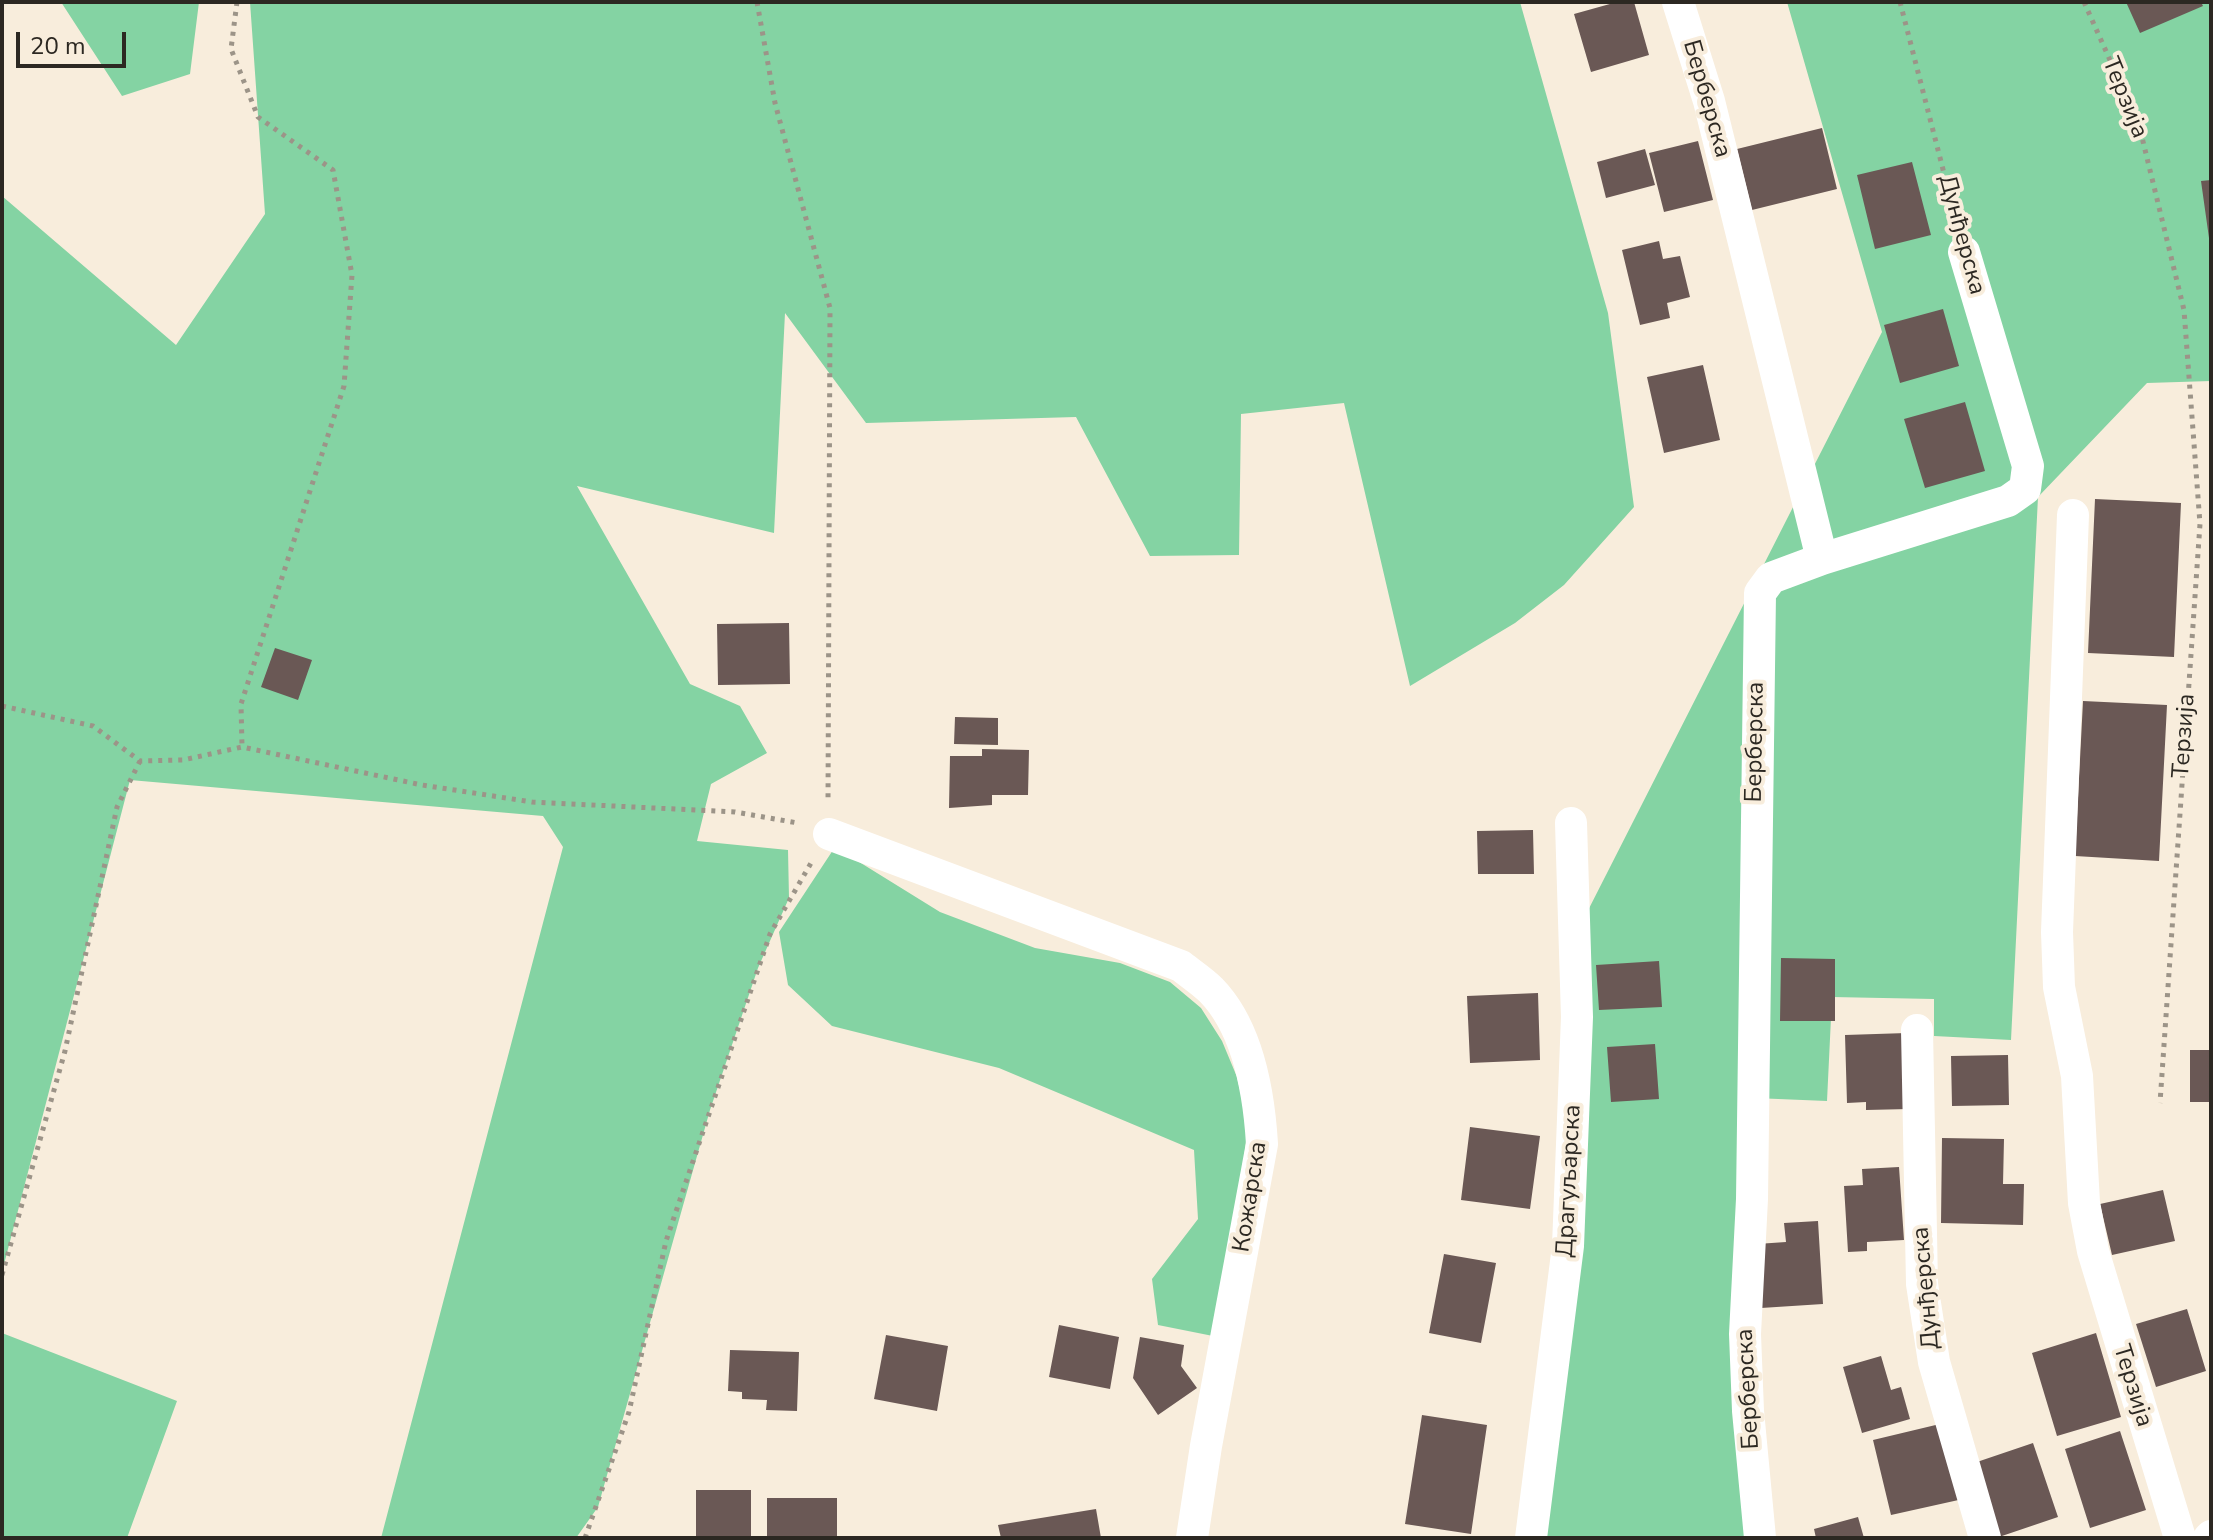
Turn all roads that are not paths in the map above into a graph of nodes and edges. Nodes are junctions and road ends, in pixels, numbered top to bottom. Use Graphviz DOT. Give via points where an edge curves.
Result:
graph roads {
  1 [pos="1678,2"];
  2 [pos="1964,252"];
  3 [pos="2073,515"];
  4 [pos="1822,559"];
  5 [pos="1571,823"];
  6 [pos="829,834"];
  7 [pos="1917,1030"];
  8 [pos="1192,1538"];
  9 [pos="1531,1538"];
  10 [pos="1760,1538"];
  11 [pos="1985,1538"];
  12 [pos="2180,1538"];
  1 -- 4 [label="street, Берберска" via="1709,101"];
  2 -- 4 [label="street, Дунђерска" via="2028,466 2025,489 2008,501"];
  3 -- 12 [label="street, Терзија" via="2059,987 2077,1076 2084,1203 2093,1251"];
  4 -- 10 [label="street, Берберска" via="1771,578 1760,593 1752,1199 1745,1334"];
  5 -- 9 [label="street, Драгуљарска" via="1577,1017 1568,1246"];
  6 -- 8 [label="street, Кожарска" via="1181,966 1212,992 1234,1026 1260,1108 1262,1144"];
  7 -- 11 [label="street, Дунђерска" via="1922,1284 1934,1362"];
}
